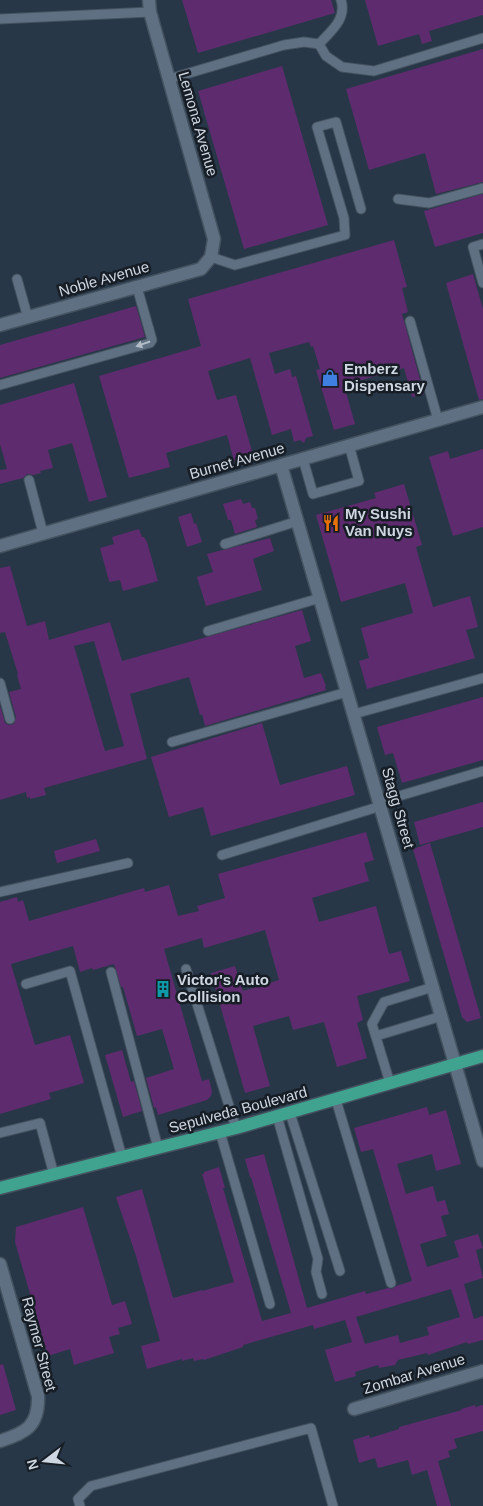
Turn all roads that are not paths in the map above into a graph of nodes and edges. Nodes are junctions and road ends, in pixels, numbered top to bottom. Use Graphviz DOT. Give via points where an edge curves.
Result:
graph roads {
  1 [pos="341,0"];
  2 [pos="149,6"];
  3 [pos="0,19"];
  4 [pos="483,38"];
  5 [pos="320,44"];
  6 [pos="169,79"];
  7 [pos="483,188"];
  8 [pos="398,198"];
  9 [pos="361,209"];
  10 [pos="483,244"];
  11 [pos="211,256"];
  12 [pos="17,279"];
  13 [pos="483,283"];
  14 [pos="136,287"];
  15 [pos="28,318"];
  16 [pos="410,321"];
  17 [pos="0,326"];
  18 [pos="0,385"];
  19 [pos="483,407"];
  20 [pos="438,420"];
  21 [pos="349,445"];
  22 [pos="302,459"];
  23 [pos="281,465"];
  24 [pos="29,480"];
  25 [pos="298,522"];
  26 [pos="43,533"];
  27 [pos="225,544"];
  28 [pos="0,546"];
  29 [pos="320,598"];
  30 [pos="208,631"];
  31 [pos="483,678"];
  32 [pos="0,683"];
  33 [pos="347,692"];
  34 [pos="354,714"];
  35 [pos="10,719"];
  36 [pos="172,742"];
  37 [pos="483,771"];
  38 [pos="380,804"];
  39 [pos="222,855"];
  40 [pos="128,863"];
  41 [pos="0,892"];
  42 [pos="186,968"];
  43 [pos="111,972"];
  44 [pos="26,984"];
  45 [pos="433,986"];
  46 [pos="442,1016"];
  47 [pos="376,1036"];
  48 [pos="483,1056"];
  49 [pos="455,1064"];
  50 [pos="390,1084"];
  51 [pos="336,1100"];
  52 [pos="290,1113"];
  53 [pos="276,1116"];
  54 [pos="236,1128"];
  55 [pos="220,1132"];
  56 [pos="0,1133"];
  57 [pos="158,1148"];
  58 [pos="122,1157"];
  59 [pos="483,1161"];
  60 [pos="54,1175"];
  61 [pos="0,1188"];
  62 [pos="0,1264"];
  63 [pos="340,1271"];
  64 [pos="391,1283"];
  65 [pos="322,1294"];
  66 [pos="270,1304"];
  67 [pos="483,1370"];
  68 [pos="354,1409"];
  69 [pos="0,1441"];
  70 [pos="80,1506"];
  71 [pos="333,1506"];
  1 -- 5 [label="lane" via="341,19"];
  2 -- 3 [label="lane"];
  2 -- 6 [label="street, Lemona Avenue"];
  4 -- 5 [label="lane" via="374,72 342,67 326,56"];
  5 -- 6 [label="lane" via="284,45"];
  6 -- 11 [label="street, Lemona Avenue" via="214,240"];
  7 -- 8 [label="lane" via="429,203"];
  9 -- 11 [label="lane" via="336,122 317,127 344,218 345,235 235,265"];
  10 -- 13 [label="lane" via="473,247"];
  11 -- 14 [label="street, Noble Avenue" via="201,269"];
  12 -- 15 [label="lane"];
  14 -- 15 [label="street, Noble Avenue"];
  14 -- 18 [label="lane, one-way" via="152,340 150,343"];
  15 -- 17 [label="street, Noble Avenue"];
  16 -- 20 [label="lane"];
  19 -- 20 [label="street, Burnet Avenue"];
  20 -- 21 [label="street, Burnet Avenue"];
  21 -- 22 [label="street, Burnet Avenue"];
  21 -- 22 [label="lane" via="359,481 350,484 313,494"];
  22 -- 23 [label="street, Burnet Avenue"];
  23 -- 25 [label="street, Stagg Street"];
  23 -- 26 [label="street, Burnet Avenue"];
  24 -- 26 [label="lane"];
  25 -- 27 [label="lane"];
  25 -- 29 [label="street, Stagg Street"];
  26 -- 28 [label="street, Burnet Avenue"];
  29 -- 30 [label="lane"];
  29 -- 33 [label="street, Stagg Street"];
  31 -- 34 [label="lane"];
  32 -- 35 [label="lane"];
  33 -- 34 [label="street, Stagg Street"];
  33 -- 36 [label="lane"];
  34 -- 38 [label="street, Stagg Street"];
  37 -- 38 [label="lane"];
  38 -- 39 [label="lane"];
  38 -- 45 [label="street, Stagg Street"];
  40 -- 41 [label="lane"];
  42 -- 54 [label="lane"];
  43 -- 57 [label="lane"];
  44 -- 58 [label="lane" via="70,971"];
  45 -- 46 [label="street, Stagg Street"];
  45 -- 47 [label="lane" via="384,1002 372,1024"];
  46 -- 47 [label="lane"];
  46 -- 49 [label="street, Stagg Street"];
  47 -- 50 [label="lane"];
  48 -- 49 [label="main road, Sepulveda Boulevard"];
  49 -- 50 [label="main road, Sepulveda Boulevard"];
  49 -- 59 [label="street, Stagg Street"];
  50 -- 51 [label="main road, Sepulveda Boulevard"];
  51 -- 52 [label="main road, Sepulveda Boulevard"];
  51 -- 64 [label="lane"];
  52 -- 53 [label="main road, Sepulveda Boulevard"];
  52 -- 63 [label="lane"];
  53 -- 54 [label="main road, Sepulveda Boulevard"];
  53 -- 65 [label="lane" via="318,1259 316,1272"];
  54 -- 55 [label="main road, Sepulveda Boulevard"];
  55 -- 57 [label="main road, Sepulveda Boulevard"];
  55 -- 66 [label="lane"];
  56 -- 60 [label="lane" via="40,1123"];
  57 -- 58 [label="main road, Sepulveda Boulevard"];
  58 -- 60 [label="main road, Sepulveda Boulevard"];
  60 -- 61 [label="main road, Sepulveda Boulevard"];
  62 -- 69 [label="street, Raymer Street" via="38,1396 35,1420 27,1430"];
  67 -- 68 [label="street, Zombar Avenue"];
  70 -- 71 [label="lane" via="78,1499 91,1486 311,1428"];
}
